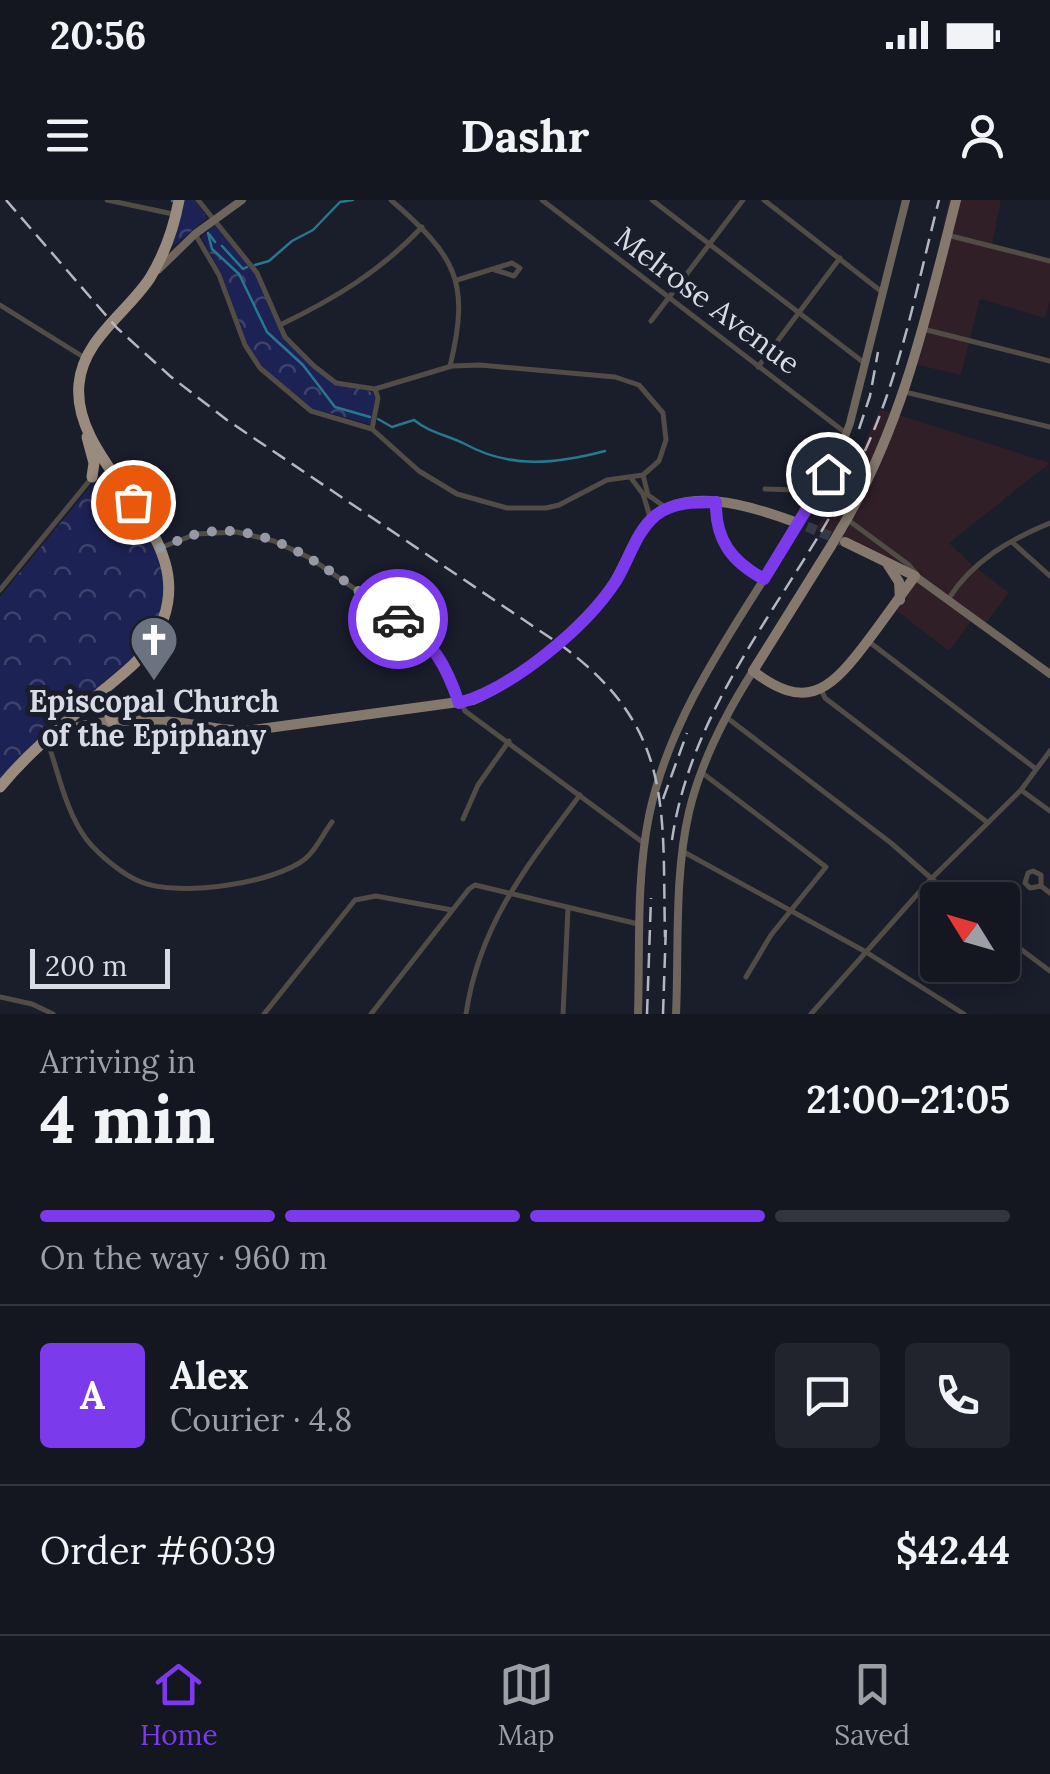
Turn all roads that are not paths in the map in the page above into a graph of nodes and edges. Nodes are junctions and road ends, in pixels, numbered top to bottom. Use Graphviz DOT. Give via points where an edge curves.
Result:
graph roads {
  1 [pos="106,200"];
  2 [pos="179,200"];
  3 [pos="198,200"];
  4 [pos="242,200"];
  5 [pos="392,200"];
  6 [pos="542,200"];
  7 [pos="652,200"];
  8 [pos="743,200"];
  9 [pos="764,200"];
  10 [pos="906,200"];
  11 [pos="956,200"];
  12 [pos="176,215"];
  13 [pos="214,220"];
  14 [pos="422,227"];
  15 [pos="195,234"];
  16 [pos="948,235"];
  17 [pos="710,244"];
  18 [pos="840,258"];
  19 [pos="1050,261"];
  20 [pos="495,270"];
  21 [pos="149,279"];
  22 [pos="457,280"];
  23 [pos="882,292"];
  24 [pos="668,298"];
  25 [pos="0,305"];
  26 [pos="799,312"];
  27 [pos="651,321"];
  28 [pos="280,325"];
  29 [pos="923,329"];
  30 [pos="85,358"];
  31 [pos="1050,361"];
  32 [pos="866,364"];
  33 [pos="450,366"];
  34 [pos="758,367"];
  35 [pos="375,389"];
  36 [pos="906,392"];
  37 [pos="372,428"];
  38 [pos="1050,428"];
  39 [pos="89,433"];
  40 [pos="847,434"];
  41 [pos="106,458"];
  42 [pos="93,476"];
  43 [pos="643,476"];
  44 [pos="118,478"];
  45 [pos="631,478"];
  46 [pos="765,489"];
  47 [pos="815,497"];
  48 [pos="716,502"];
  49 [pos="667,508"];
  50 [pos="651,520"];
  51 [pos="796,523"];
  52 [pos="1050,523"];
  53 [pos="844,524"];
  54 [pos="845,542"];
  55 [pos="1012,542"];
  56 [pos="160,548"];
  57 [pos="885,561"];
  58 [pos="1050,576"];
  59 [pos="917,577"];
  60 [pos="764,579"];
  61 [pos="0,590"];
  62 [pos="949,598"];
  63 [pos="900,600"];
  64 [pos="868,641"];
  65 [pos="753,671"];
  66 [pos="1050,674"];
  67 [pos="822,690"];
  68 [pos="101,692"];
  69 [pos="459,703"];
  70 [pos="726,717"];
  71 [pos="112,721"];
  72 [pos="46,739"];
  73 [pos="509,741"];
  74 [pos="1050,751"];
  75 [pos="1036,769"];
  76 [pos="701,772"];
  77 [pos="0,787"];
  78 [pos="1021,790"];
  79 [pos="580,795"];
  80 [pos="1050,811"];
  81 [pos="463,819"];
  82 [pos="332,822"];
  83 [pos="987,822"];
  84 [pos="645,844"];
  85 [pos="682,850"];
  86 [pos="930,880"];
  87 [pos="933,882"];
  88 [pos="1040,886"];
  89 [pos="508,892"];
  90 [pos="1050,893"];
  91 [pos="568,908"];
  92 [pos="452,910"];
  93 [pos="790,910"];
  94 [pos="641,925"];
  95 [pos="1020,948"];
  96 [pos="866,952"];
  97 [pos="1050,971"];
  98 [pos="746,977"];
  99 [pos="0,997"];
  100 [pos="813,1013"];
  101 [pos="53,1014"];
  102 [pos="264,1014"];
  103 [pos="371,1014"];
  104 [pos="466,1014"];
  105 [pos="564,1014"];
  106 [pos="638,1014"];
  107 [pos="676,1014"];
  108 [pos="964,1014"];
  1 -- 12 [label="street"];
  2 -- 12 [label="highway"];
  3 -- 13 [label="street"];
  4 -- 13 [label="main road"];
  5 -- 14 [label="street"];
  6 -- 24 [label="street, Melrose Avenue"];
  7 -- 17 [label="street"];
  8 -- 17 [label="street"];
  9 -- 18 [label="street"];
  10 -- 23 [label="main road"];
  11 -- 16 [label="main road"];
  12 -- 21 [label="highway"];
  13 -- 15 [label="main road"];
  13 -- 28 [label="street" via="257,273"];
  14 -- 22 [label="street"];
  14 -- 28 [label="street" via="362,280"];
  15 -- 21 [label="main road"];
  15 -- 37 [label="street" via="260,368 311,411"];
  16 -- 19 [label="street"];
  16 -- 29 [label="main road"];
  17 -- 24 [label="street"];
  17 -- 26 [label="street"];
  18 -- 23 [label="street"];
  18 -- 26 [label="street"];
  20 -- 22 [label="street"];
  21 -- 30 [label="highway"];
  22 -- 33 [label="street"];
  23 -- 32 [label="main road"];
  24 -- 27 [label="street"];
  24 -- 34 [label="street, Melrose Avenue"];
  25 -- 30 [label="street"];
  26 -- 32 [label="street"];
  26 -- 34 [label="street"];
  28 -- 35 [label="street" via="297,351 336,383"];
  29 -- 31 [label="street"];
  29 -- 36 [label="main road"];
  30 -- 39 [label="highway" via="78,392"];
  32 -- 40 [label="main road"];
  33 -- 35 [label="street"];
  33 -- 43 [label="street" via="598,374 639,385 655,400 666,430 659,461"];
  34 -- 40 [label="street, Melrose Avenue"];
  35 -- 37 [label="street"];
  36 -- 38 [label="street"];
  36 -- 53 [label="main road"];
  37 -- 45 [label="street" via="442,486 507,508 553,507 608,480"];
  39 -- 41 [label="highway"];
  39 -- 42 [label="highway"];
  40 -- 47 [label="main road"];
  41 -- 42 [label="street"];
  41 -- 44 [label="highway"];
  42 -- 44 [label="highway"];
  42 -- 61 [label="street"];
  43 -- 45 [label="street"];
  43 -- 49 [label="street" via="648,495"];
  44 -- 56 [label="highway"];
  45 -- 50 [label="street"];
  46 -- 47 [label="street"];
  47 -- 51 [label="main road"];
  48 -- 49 [label="main road"];
  48 -- 51 [label="main road"];
  48 -- 60 [label="main road" via="725,547"];
  49 -- 50 [label="main road"];
  50 -- 69 [label="main road" via="586,620 496,689"];
  51 -- 60 [label="main road"];
  52 -- 55 [label="street"];
  53 -- 59 [label="street" via="912,567"];
  53 -- 65 [label="main road, bridge"];
  54 -- 57 [label="main road"];
  55 -- 58 [label="street"];
  55 -- 62 [label="street" via="976,565"];
  56 -- 68 [label="highway" via="168,590 159,629 142,656"];
  56 -- 69 [label="street" via="219,532 290,547 423,636 441,658"];
  57 -- 59 [label="main road"];
  57 -- 63 [label="main road" via="899,582"];
  59 -- 62 [label="main road"];
  59 -- 63 [label="main road"];
  60 -- 84 [label="main road" via="691,700 658,782"];
  62 -- 66 [label="main road"];
  63 -- 64 [label="main road"];
  64 -- 67 [label="main road"];
  64 -- 75 [label="street"];
  65 -- 67 [label="main road" via="782,691"];
  65 -- 70 [label="main road"];
  67 -- 83 [label="street"];
  68 -- 71 [label="highway"];
  68 -- 72 [label="highway"];
  69 -- 71 [label="main road" via="242,731"];
  69 -- 73 [label="street"];
  70 -- 76 [label="main road"];
  70 -- 86 [label="street"];
  71 -- 72 [label="main road"];
  72 -- 77 [label="highway"];
  72 -- 82 [label="street" via="84,835 145,884 225,886 266,878 303,861"];
  73 -- 79 [label="street"];
  73 -- 81 [label="street"];
  74 -- 75 [label="street"];
  75 -- 78 [label="street"];
  76 -- 85 [label="main road"];
  76 -- 93 [label="street" via="826,868"];
  78 -- 80 [label="street"];
  78 -- 83 [label="street"];
  79 -- 84 [label="street"];
  79 -- 89 [label="street"];
  83 -- 86 [label="street"];
  84 -- 94 [label="main road"];
  85 -- 93 [label="street"];
  85 -- 107 [label="main road"];
  86 -- 87 [label="street"];
  86 -- 96 [label="street"];
  88 -- 90 [label="street"];
  89 -- 91 [label="street"];
  89 -- 92 [label="street" via="483,885 469,889"];
  89 -- 104 [label="street" via="480,954"];
  91 -- 94 [label="street"];
  91 -- 105 [label="street"];
  92 -- 102 [label="street" via="376,896 355,900"];
  92 -- 103 [label="street"];
  93 -- 96 [label="street"];
  93 -- 98 [label="street"];
  94 -- 106 [label="main road"];
  95 -- 97 [label="street"];
  96 -- 100 [label="street"];
  96 -- 108 [label="street"];
  99 -- 101 [label="street"];
}
